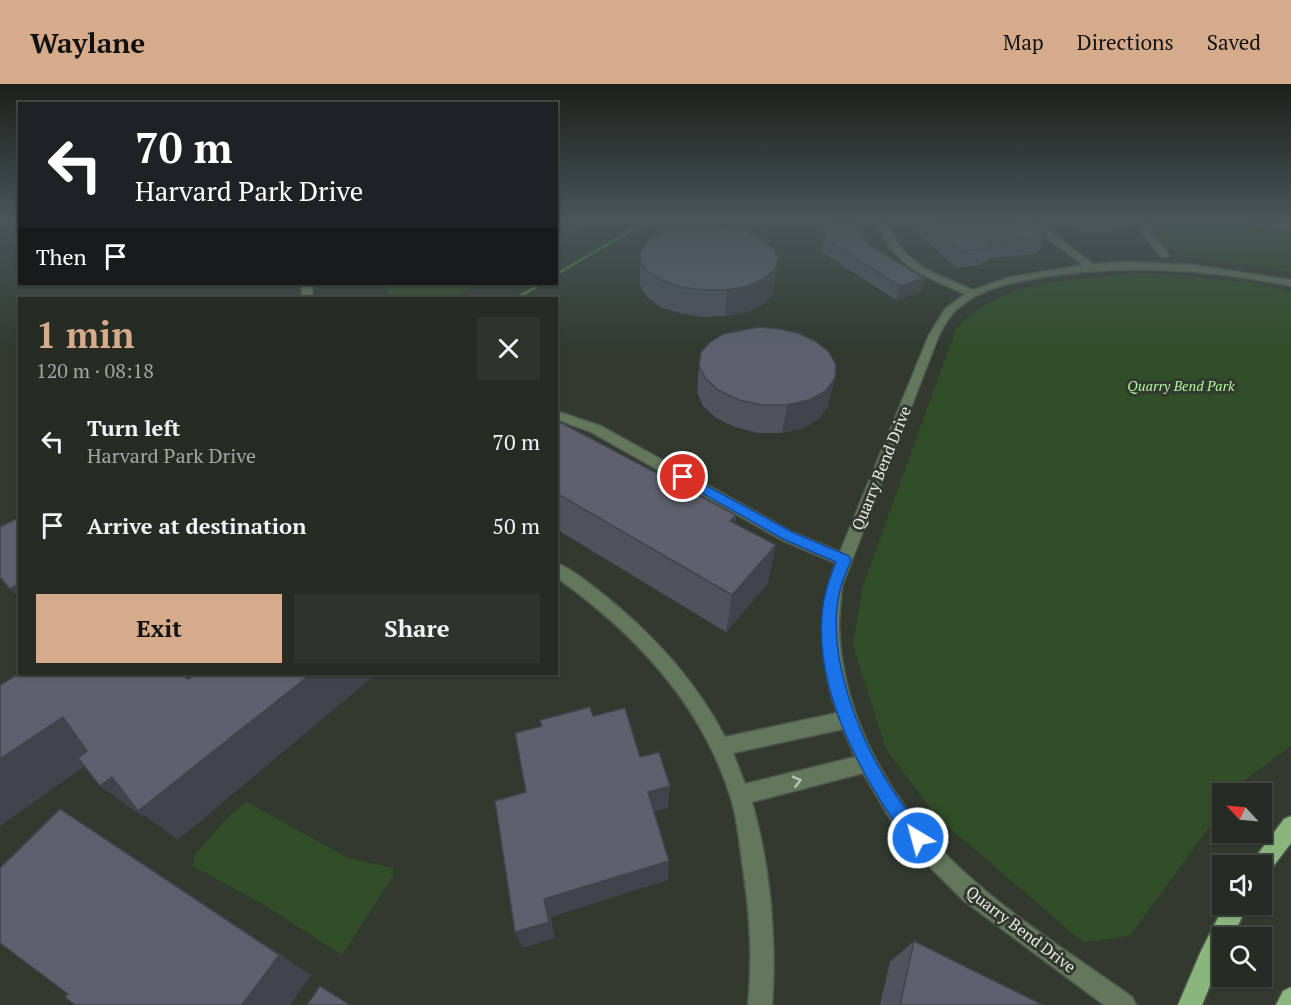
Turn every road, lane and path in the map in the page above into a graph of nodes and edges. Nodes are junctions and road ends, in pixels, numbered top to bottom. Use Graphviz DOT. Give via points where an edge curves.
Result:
graph roads {
  1 [pos="912,263"];
  2 [pos="1086,263"];
  3 [pos="1091,267"];
  4 [pos="1291,283"];
  5 [pos="972,293"];
  6 [pos="558,416"];
  7 [pos="844,560"];
  8 [pos="558,571"];
  9 [pos="849,719"];
  10 [pos="720,747"];
  11 [pos="868,763"];
  12 [pos="740,795"];
  13 [pos="1291,826"];
  14 [pos="1269,855"];
  15 [pos="1231,915"];
  16 [pos="1291,999"];
  17 [pos="760,1005"];
  18 [pos="1124,1005"];
  19 [pos="1190,1005"];
  20 [pos="1288,1005"];
  1 -- 5 [label="street"];
  2 -- 3 [label="street"];
  3 -- 4 [label="street, Quarry Bend Drive" via="1207,268"];
  3 -- 5 [label="street, Quarry Bend Drive" via="1006,281"];
  5 -- 7 [label="street, Quarry Bend Drive" via="955,306 934,335"];
  6 -- 7 [label="street" via="604,433 787,536"];
  7 -- 9 [label="street, Quarry Bend Drive" via="829,615 830,647"];
  8 -- 10 [label="street" via="621,616 652,645 706,718"];
  9 -- 10 [label="street"];
  9 -- 11 [label="street, Quarry Bend Drive"];
  10 -- 12 [label="street"];
  12 -- 11 [label="street, one-way"];
  11 -- 18 [label="street, Quarry Bend Drive" via="889,801 951,875"];
  12 -- 17 [label="street" via="759,905"];
  13 -- 14 [label="main road"];
  15 -- 19 [label="main road"];
  16 -- 20 [label="main road"];
}
